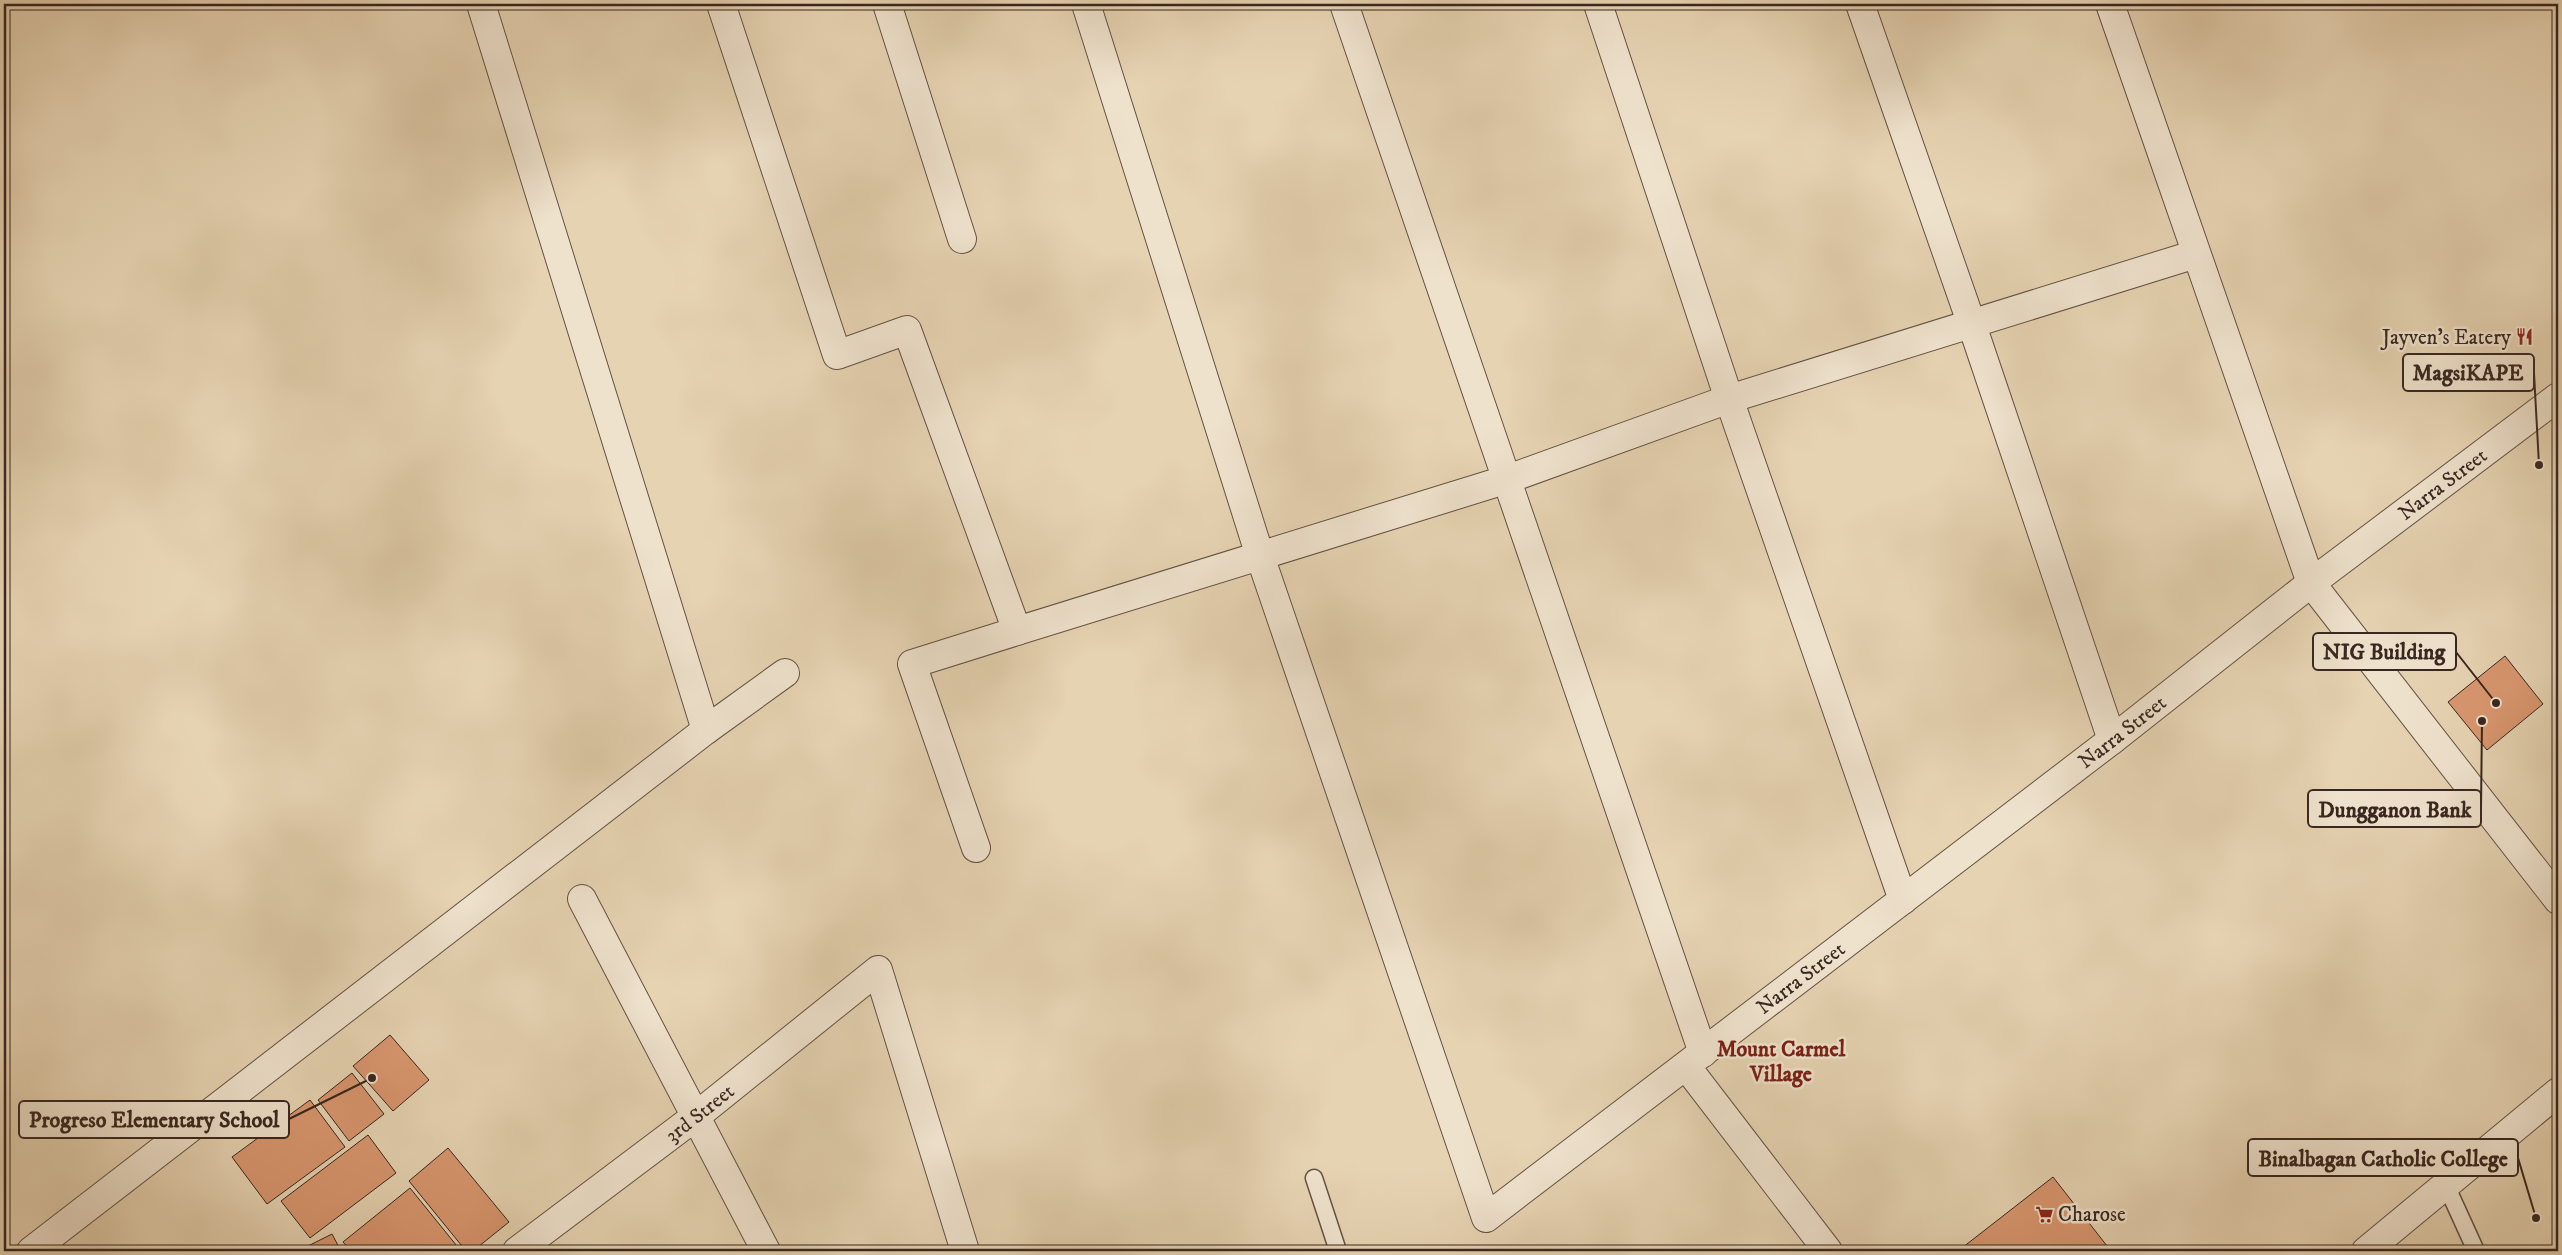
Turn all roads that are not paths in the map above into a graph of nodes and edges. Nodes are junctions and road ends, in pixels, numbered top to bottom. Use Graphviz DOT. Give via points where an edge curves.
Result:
graph roads {
  1 [pos="481,4"];
  2 [pos="722,4"];
  3 [pos="887,4"];
  4 [pos="1086,4"];
  5 [pos="1344,4"];
  6 [pos="1598,4"];
  7 [pos="1860,4"];
  8 [pos="2110,4"];
  9 [pos="962,239"];
  10 [pos="2196,254"];
  11 [pos="1972,325"];
  12 [pos="2558,396"];
  13 [pos="1729,399"];
  14 [pos="1508,478"];
  15 [pos="1260,556"];
  16 [pos="2311,583"];
  17 [pos="1017,631"];
  18 [pos="785,673"];
  19 [pos="706,730"];
  20 [pos="2112,740"];
  21 [pos="976,848"];
  22 [pos="582,899"];
  23 [pos="1903,900"];
  24 [pos="2558,900"];
  25 [pos="1695,1060"];
  26 [pos="2558,1092"];
  27 [pos="695,1118"];
  28 [pos="1314,1178"];
  29 [pos="2446,1185"];
  30 [pos="31,1251"];
  31 [pos="517,1251"];
  32 [pos="766,1251"];
  33 [pos="966,1251"];
  34 [pos="1338,1251"];
  35 [pos="1828,1251"];
  36 [pos="2366,1251"];
  37 [pos="2476,1251"];
  1 -- 19 [label="street"];
  2 -- 17 [label="street" via="837,356 907,330"];
  3 -- 9 [label="street"];
  4 -- 15 [label="street"];
  5 -- 14 [label="street"];
  6 -- 13 [label="street"];
  7 -- 11 [label="street"];
  8 -- 10 [label="street"];
  10 -- 11 [label="street"];
  10 -- 16 [label="street"];
  11 -- 13 [label="street"];
  11 -- 20 [label="street"];
  12 -- 16 [label="street, Narra Street"];
  13 -- 14 [label="street"];
  13 -- 23 [label="street"];
  14 -- 15 [label="street"];
  14 -- 25 [label="street"];
  15 -- 17 [label="street"];
  15 -- 25 [label="street, Narra Street" via="1486,1218"];
  16 -- 20 [label="street, Narra Street"];
  16 -- 24 [label="street"];
  17 -- 21 [label="street" via="912,664"];
  18 -- 19 [label="street"];
  19 -- 30 [label="street"];
  20 -- 23 [label="street, Narra Street"];
  22 -- 27 [label="street"];
  23 -- 25 [label="street, Narra Street"];
  25 -- 35 [label="street"];
  26 -- 29 [label="street"];
  27 -- 31 [label="street, 3rd Street"];
  27 -- 32 [label="street"];
  27 -- 33 [label="street, 3rd Street" via="878,970"];
  28 -- 34 [label="lane"];
  29 -- 36 [label="street"];
  29 -- 37 [label="lane"];
}
